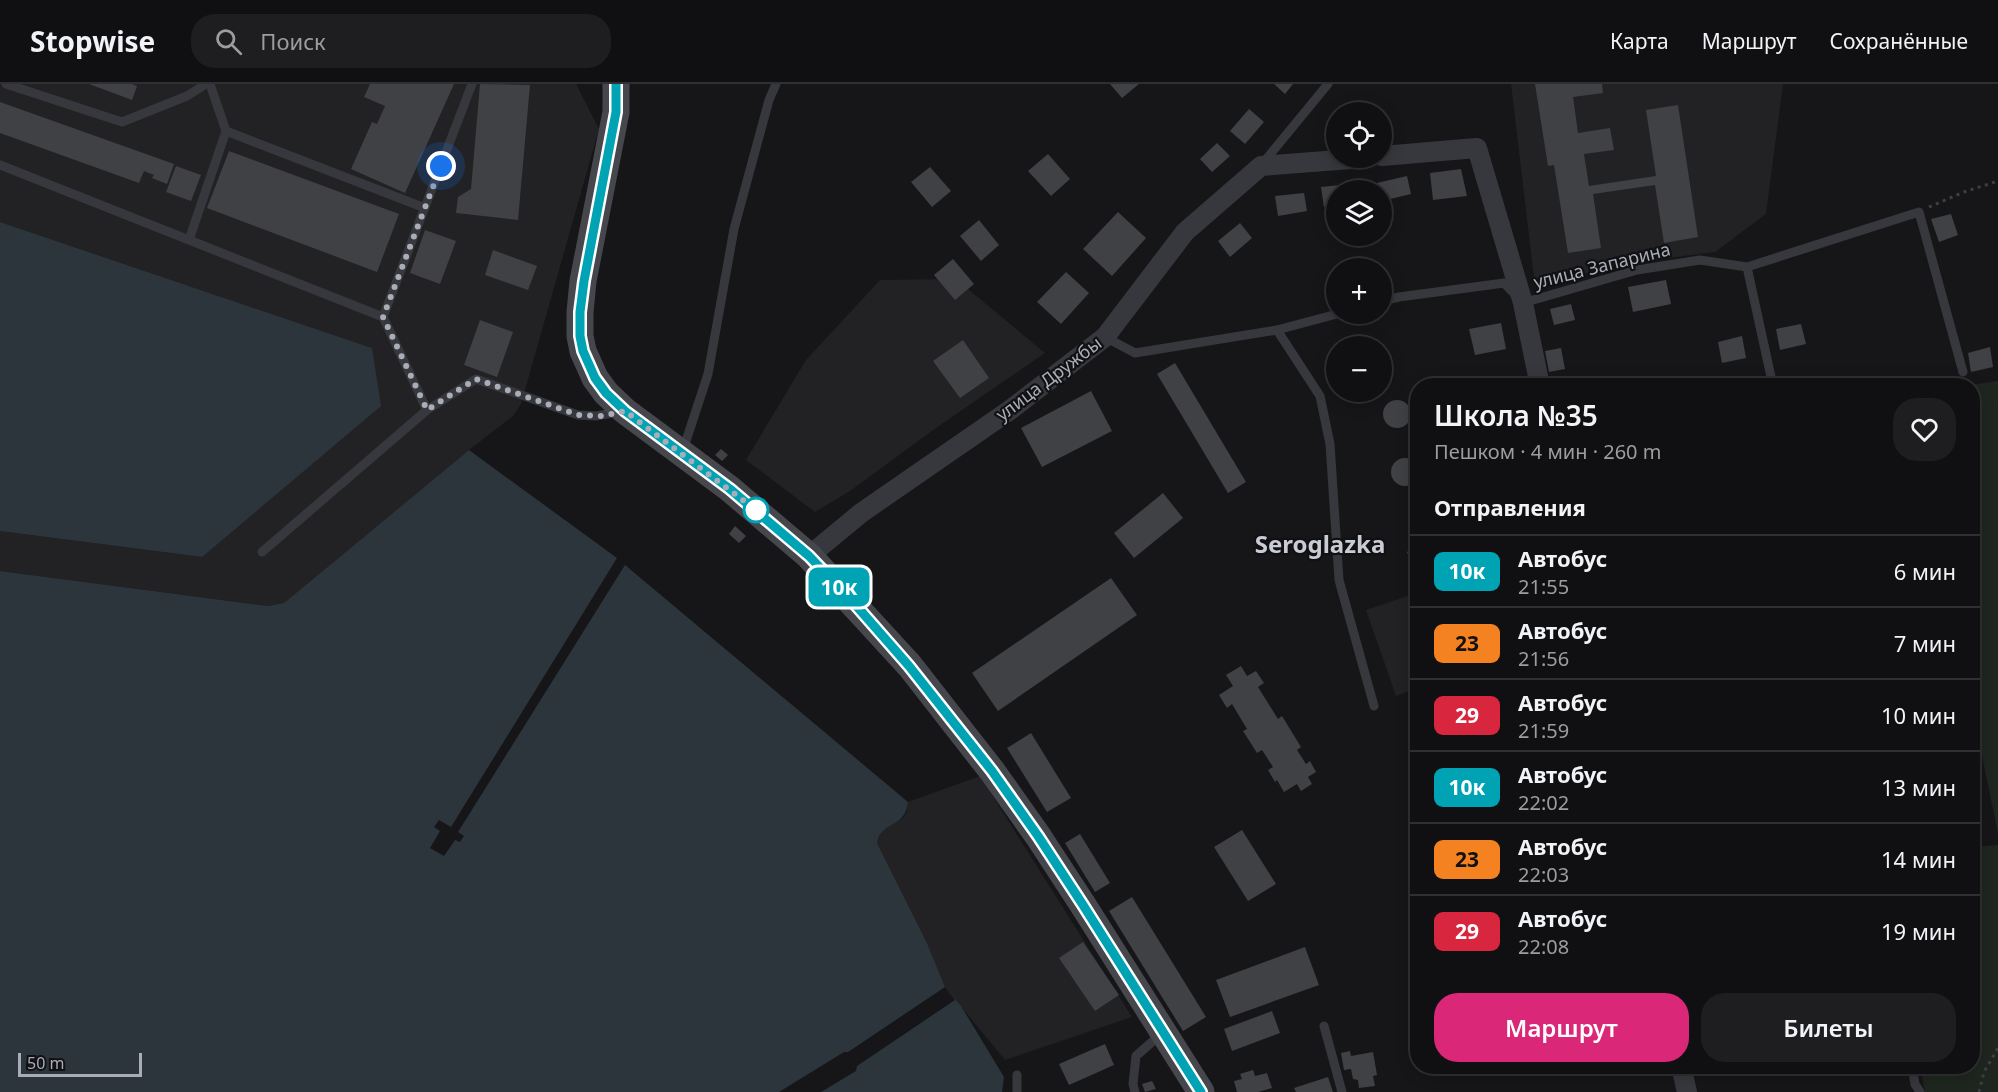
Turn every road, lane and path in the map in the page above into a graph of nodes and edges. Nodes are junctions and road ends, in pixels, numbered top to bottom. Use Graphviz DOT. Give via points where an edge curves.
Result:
graph roads {
  1 [pos="6,84"];
  2 [pos="208,84"];
  3 [pos="472,84"];
  4 [pos="616,84"];
  5 [pos="776,84"];
  6 [pos="1328,84"];
  7 [pos="226,131"];
  8 [pos="1392,155"];
  9 [pos="1326,161"];
  10 [pos="0,165"];
  11 [pos="1261,166"];
  12 [pos="1998,181"];
  13 [pos="425,208"];
  14 [pos="1919,212"];
  15 [pos="189,240"];
  16 [pos="1748,267"];
  17 [pos="1392,299"];
  18 [pos="1523,303"];
  19 [pos="383,317"];
  20 [pos="1326,317"];
  21 [pos="1278,330"];
  22 [pos="1105,337"];
  23 [pos="1963,372"];
  24 [pos="1538,378"];
  25 [pos="1771,378"];
  26 [pos="427,410"];
  27 [pos="625,411"];
  28 [pos="682,452"];
  29 [pos="262,552"];
  30 [pos="809,556"];
  31 [pos="1374,706"];
  32 [pos="1324,1026"];
  33 [pos="1163,1032"];
  34 [pos="1998,1048"];
  35 [pos="1684,1074"];
  36 [pos="1913,1074"];
  37 [pos="1017,1075"];
  38 [pos="1017,1092"];
  39 [pos="1135,1092"];
  40 [pos="1201,1092"];
  41 [pos="1342,1092"];
  42 [pos="1687,1092"];
  43 [pos="1920,1092"];
  44 [pos="1979,1092"];
  1 -- 2 [label="lane" via="122,122"];
  2 -- 7 [label="lane"];
  3 -- 13 [label="lane"];
  4 -- 27 [label="main road" via="616,112 584,281 580,336 595,378"];
  5 -- 28 [label="lane" via="734,229 708,374"];
  6 -- 11 [label="lane"];
  7 -- 13 [label="lane"];
  7 -- 15 [label="lane"];
  8 -- 18 [label="street" via="1477,148"];
  9 -- 11 [label="street"];
  10 -- 15 [label="lane"];
  11 -- 22 [label="street, улица Дружбы" via="1185,232"];
  12 -- 14 [label="path"];
  13 -- 19 [label="lane"];
  14 -- 16 [label="lane"];
  14 -- 23 [label="lane"];
  15 -- 19 [label="lane"];
  16 -- 18 [label="lane, улица Запарина" via="1700,260 1637,270"];
  16 -- 25 [label="lane"];
  17 -- 18 [label="lane" via="1504,284"];
  18 -- 24 [label="street"];
  19 -- 26 [label="lane"];
  20 -- 21 [label="lane"];
  21 -- 22 [label="lane" via="1135,353"];
  21 -- 31 [label="lane" via="1320,396 1330,444 1339,580"];
  22 -- 30 [label="street, улица Дружбы" via="1010,410 861,513"];
  26 -- 27 [label="lane" via="476,379 578,415 602,416"];
  26 -- 29 [label="lane"];
  27 -- 28 [label="main road"];
  28 -- 30 [label="main road"];
  30 -- 33 [label="main road" via="909,666 992,771"];
  32 -- 41 [label="lane"];
  33 -- 39 [label="lane" via="1136,1056"];
  33 -- 40 [label="main road"];
  34 -- 44 [label="path" via="1984,1072"];
  35 -- 42 [label="street"];
  36 -- 43 [label="lane"];
  37 -- 38 [label="lane"];
}
